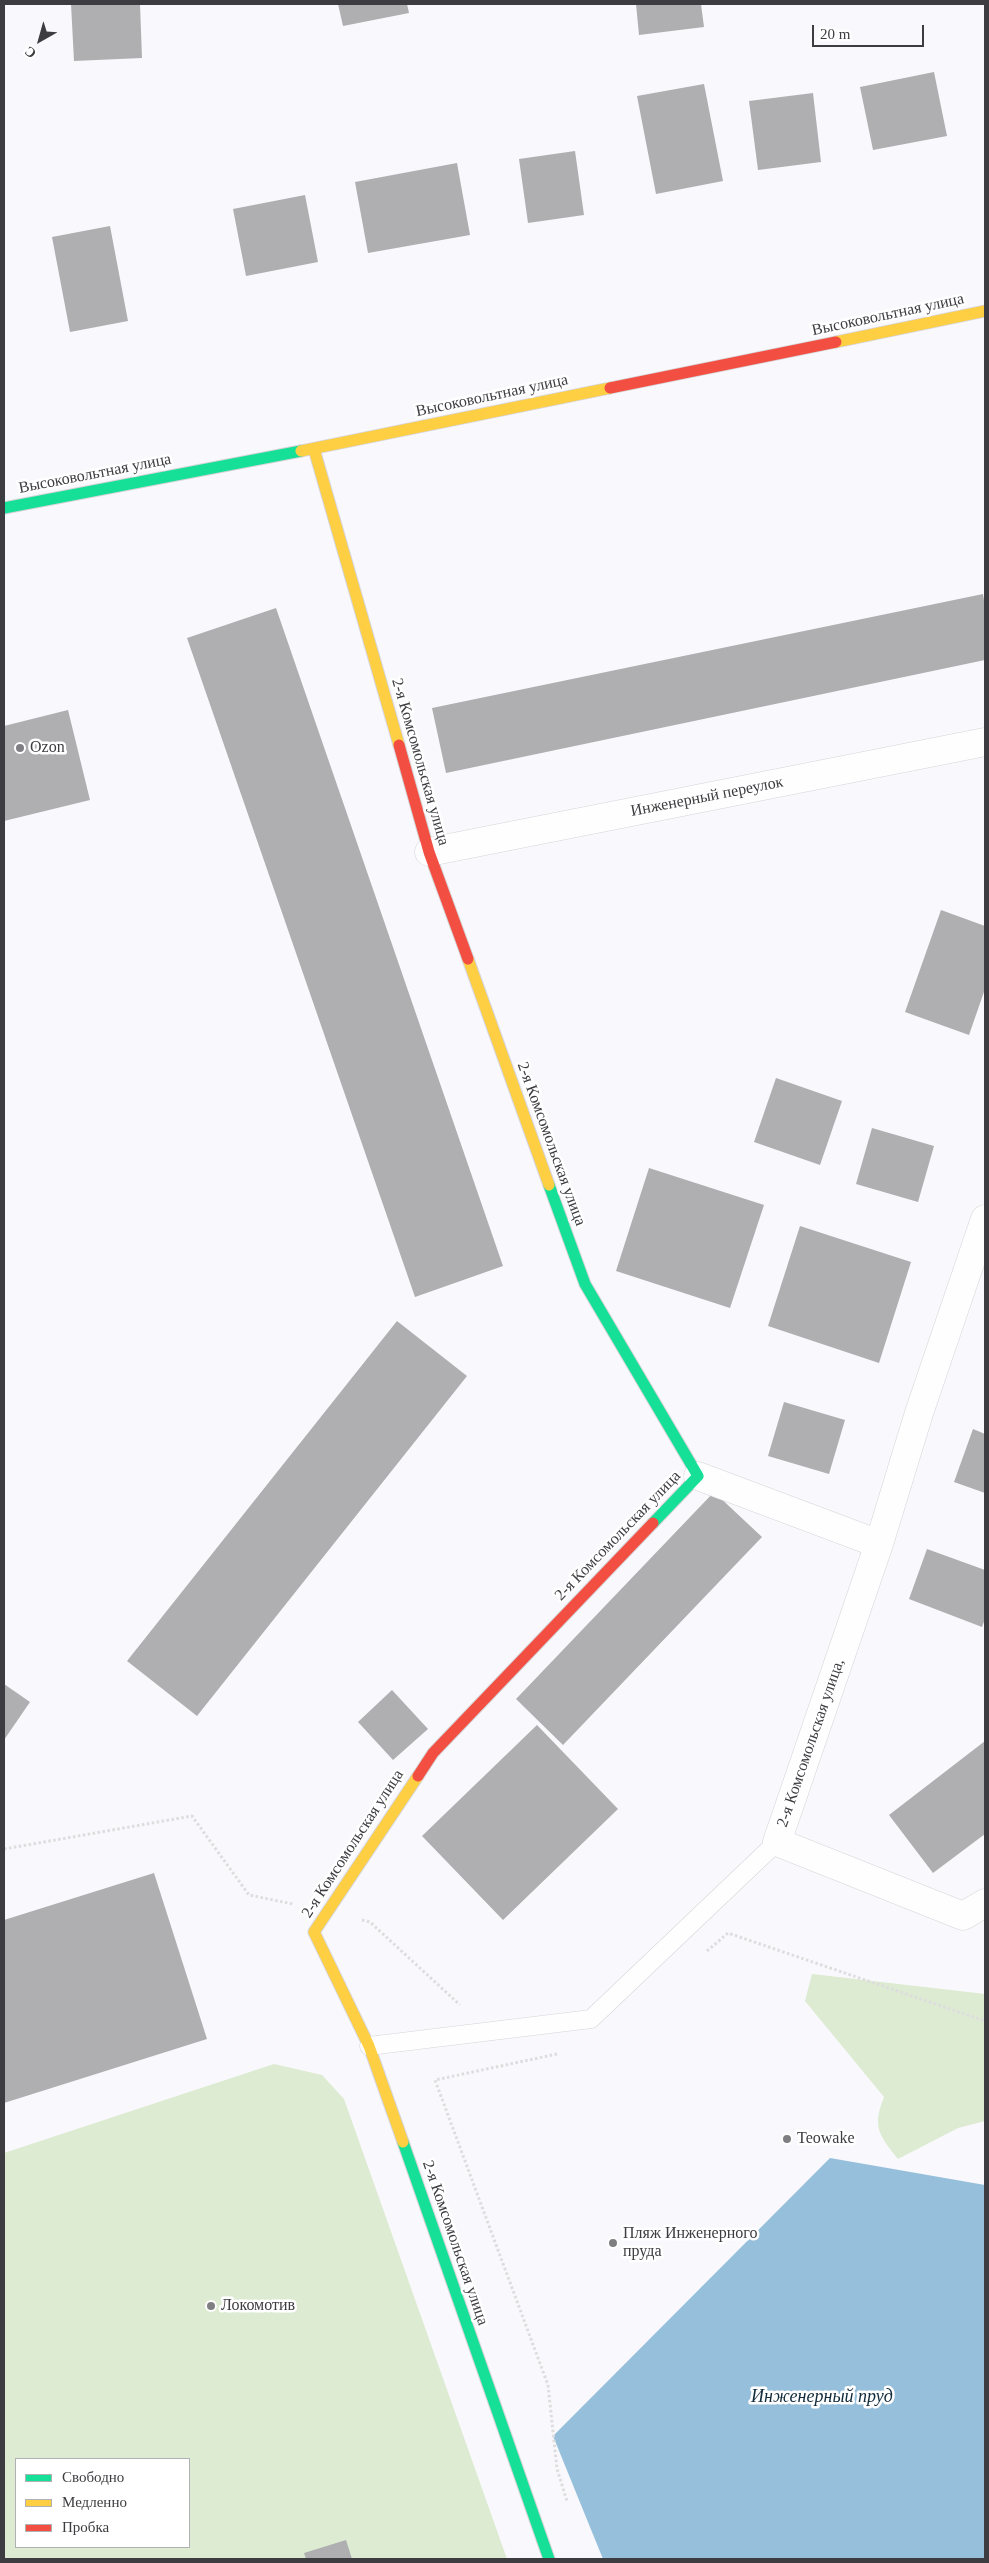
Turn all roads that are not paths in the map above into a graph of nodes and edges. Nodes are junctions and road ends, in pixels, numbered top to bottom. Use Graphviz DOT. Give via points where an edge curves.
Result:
graph roads {
  1 [pos="985,311"];
  2 [pos="314,449"];
  3 [pos="4,508"];
  4 [pos="985,742"];
  5 [pos="429,852"];
  6 [pos="985,1219"];
  7 [pos="698,1476"];
  8 [pos="879,1544"];
  9 [pos="778,1842"];
  10 [pos="985,1903"];
  11 [pos="369,2046"];
  12 [pos="549,2559"];
  1 -- 2 [label="street, Высоковольтная улица"];
  2 -- 3 [label="street, Высоковольтная улица"];
  2 -- 5 [label="street, 2-я Комсомольская улица"];
  4 -- 5 [label="street, Инженерный переулок"];
  5 -- 7 [label="street, 2-я Комсомольская улица" via="585,1284"];
  6 -- 8 [label="street, 2-я Комсомольская улица," via="919,1413"];
  7 -- 8 [label="street"];
  7 -- 11 [label="street, 2-я Комсомольская улица" via="433,1753 314,1932"];
  8 -- 9 [label="street, 2-я Комсомольская улица,"];
  9 -- 10 [label="street, 2-я Комсомольская улица," via="963,1916"];
  9 -- 11 [label="lane" via="591,2019"];
  11 -- 12 [label="street, 2-я Комсомольская улица"];
}
